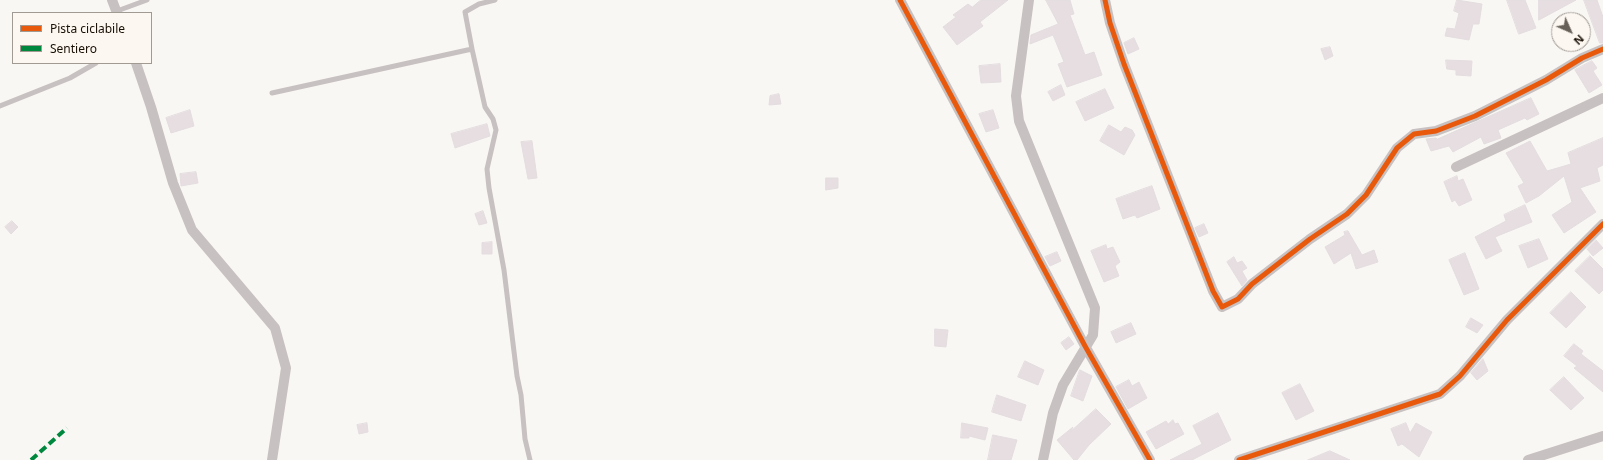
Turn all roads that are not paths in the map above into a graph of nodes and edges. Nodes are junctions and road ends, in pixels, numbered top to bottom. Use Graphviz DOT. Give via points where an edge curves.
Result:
graph roads {
  1 [pos="112,0"];
  2 [pos="147,0"];
  3 [pos="495,0"];
  4 [pos="900,0"];
  5 [pos="1029,0"];
  6 [pos="1105,0"];
  7 [pos="117,12"];
  8 [pos="472,49"];
  9 [pos="1603,49"];
  10 [pos="94,64"];
  11 [pos="136,64"];
  12 [pos="272,93"];
  13 [pos="1603,98"];
  14 [pos="0,106"];
  15 [pos="1456,167"];
  16 [pos="1603,224"];
  17 [pos="1085,346"];
  18 [pos="1603,436"];
  19 [pos="272,460"];
  20 [pos="530,460"];
  21 [pos="1042,460"];
  22 [pos="1150,460"];
  23 [pos="1239,460"];
  24 [pos="1528,460"];
  1 -- 7 [label="street"];
  2 -- 7 [label="lane"];
  3 -- 8 [label="lane" via="479,4 465,12"];
  4 -- 17 [label="street"];
  5 -- 17 [label="street" via="1016,96 1018,121 1095,308 1093,335"];
  6 -- 9 [label="street" via="1110,23 1132,85 1213,291 1222,307 1238,299 1252,284 1304,243 1347,214 1366,195 1397,148 1414,134 1436,131 1475,116"];
  8 -- 12 [label="lane"];
  8 -- 20 [label="lane" via="485,107 493,119 496,130 487,169 488,188 504,270 525,439"];
  10 -- 14 [label="lane" via="70,78"];
  11 -- 19 [label="street" via="173,183 192,230 275,328 286,368"];
  13 -- 15 [label="street"];
  16 -- 23 [label="street" via="1507,320 1460,376 1440,394"];
  17 -- 21 [label="street" via="1063,386 1053,413"];
  17 -- 22 [label="street"];
  18 -- 24 [label="street"];
}
